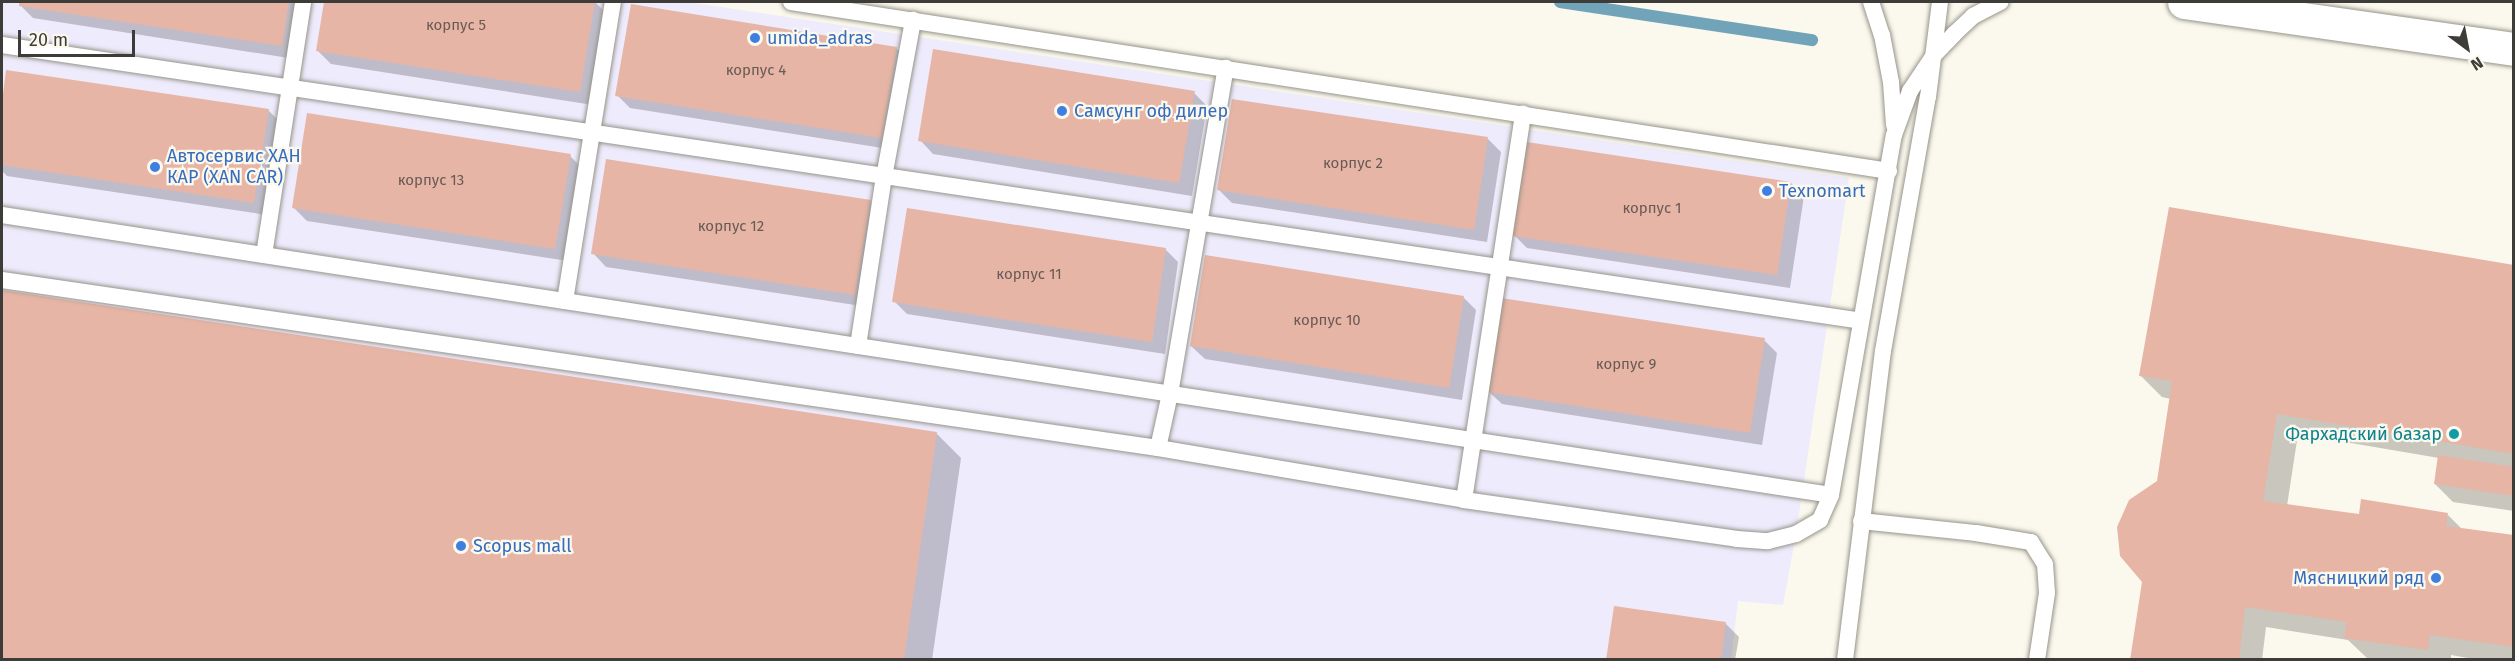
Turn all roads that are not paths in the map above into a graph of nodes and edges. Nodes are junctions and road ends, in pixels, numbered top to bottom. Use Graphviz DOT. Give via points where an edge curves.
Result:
graph roads {
  1 [pos="303,2"];
  2 [pos="613,2"];
  3 [pos="791,2"];
  4 [pos="1871,2"];
  5 [pos="1940,2"];
  6 [pos="2001,2"];
  7 [pos="2184,2"];
  8 [pos="913,20"];
  9 [pos="2,45"];
  10 [pos="2514,49"];
  11 [pos="1934,55"];
  12 [pos="1226,68"];
  13 [pos="288,88"];
  14 [pos="1523,113"];
  15 [pos="590,132"];
  16 [pos="1894,135"];
  17 [pos="1889,171"];
  18 [pos="884,177"];
  19 [pos="2,215"];
  20 [pos="1199,224"];
  21 [pos="264,255"];
  22 [pos="1500,268"];
  23 [pos="2,280"];
  24 [pos="565,301"];
  25 [pos="1861,321"];
  26 [pos="858,346"];
  27 [pos="1170,394"];
  28 [pos="1473,440"];
  29 [pos="1158,448"];
  30 [pos="1831,495"];
  31 [pos="1464,500"];
  32 [pos="1861,521"];
  33 [pos="1845,660"];
  34 [pos="2037,660"];
  1 -- 13 [label="lane"];
  2 -- 15 [label="lane"];
  3 -- 8 [label="lane"];
  4 -- 16 [label="lane" via="1891,82"];
  5 -- 11 [label="lane"];
  6 -- 11 [label="lane" via="1973,16"];
  7 -- 10 [label="main road"];
  8 -- 12 [label="lane"];
  8 -- 18 [label="lane"];
  9 -- 13 [label="lane"];
  11 -- 16 [label="lane" via="1910,91"];
  11 -- 32 [label="lane" via="1883,351"];
  12 -- 14 [label="lane"];
  12 -- 20 [label="lane"];
  13 -- 15 [label="lane"];
  13 -- 21 [label="lane"];
  14 -- 17 [label="lane"];
  14 -- 22 [label="lane"];
  15 -- 18 [label="lane"];
  15 -- 24 [label="lane"];
  16 -- 17 [label="lane"];
  17 -- 25 [label="lane"];
  18 -- 20 [label="lane"];
  18 -- 26 [label="lane"];
  19 -- 21 [label="lane"];
  20 -- 22 [label="lane"];
  20 -- 27 [label="lane"];
  21 -- 24 [label="lane"];
  22 -- 25 [label="lane"];
  22 -- 28 [label="lane"];
  23 -- 29 [label="lane"];
  24 -- 26 [label="lane"];
  25 -- 30 [label="lane"];
  26 -- 27 [label="lane"];
  27 -- 28 [label="lane"];
  27 -- 29 [label="lane"];
  28 -- 30 [label="lane"];
  28 -- 31 [label="lane"];
  29 -- 31 [label="lane"];
  30 -- 31 [label="lane" via="1820,520 1796,534 1768,540 1737,539"];
  32 -- 33 [label="lane"];
  32 -- 34 [label="lane" via="2031,542 2045,564 2047,593"];
}
